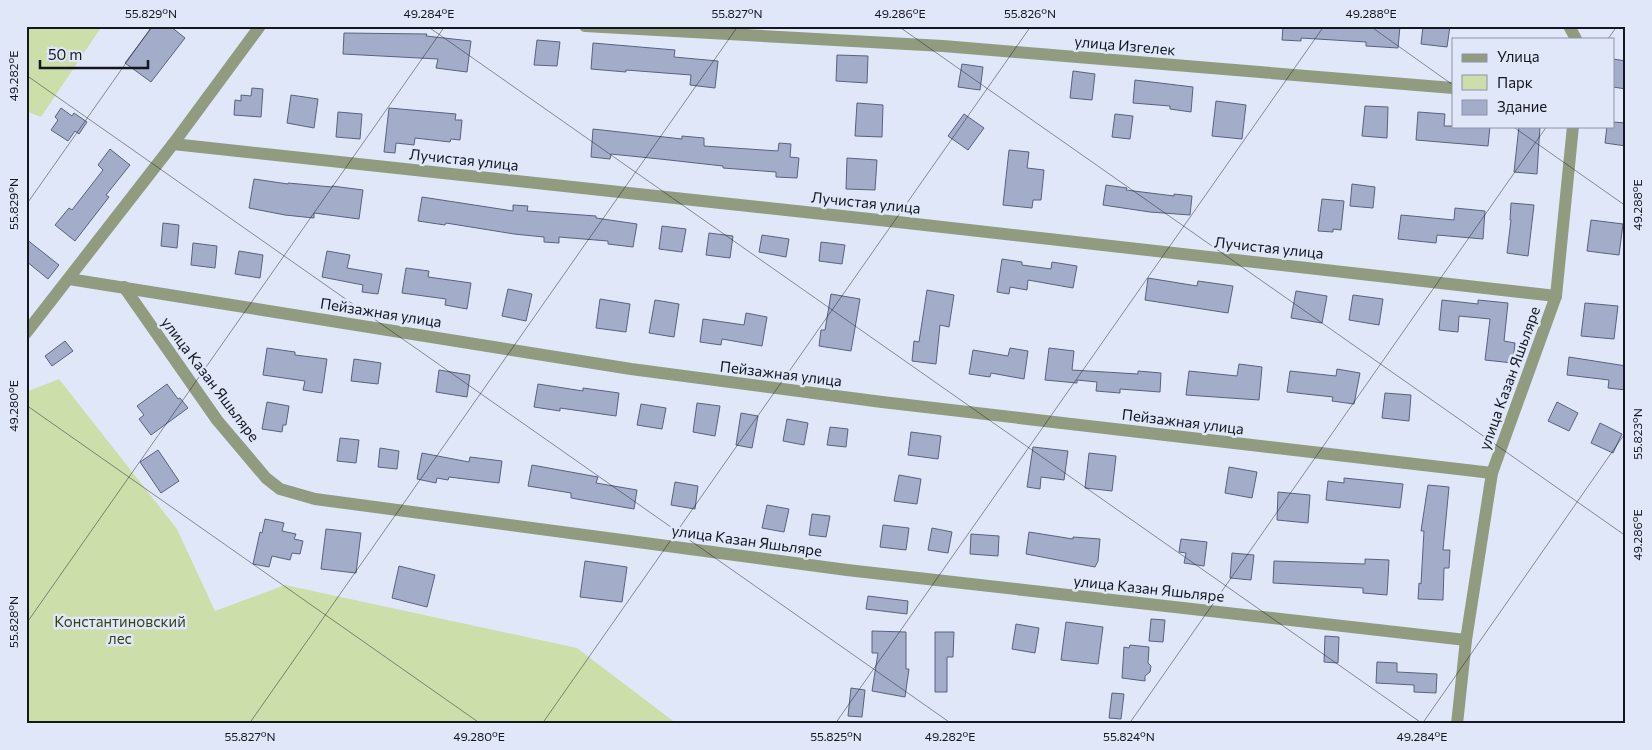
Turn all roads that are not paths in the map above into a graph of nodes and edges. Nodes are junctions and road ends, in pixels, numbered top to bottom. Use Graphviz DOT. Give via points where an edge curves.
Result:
graph roads {
  1 [pos="260,26"];
  2 [pos="585,26"];
  3 [pos="1569,26"];
  4 [pos="1575,38"];
  5 [pos="1452,88"];
  6 [pos="1573,128"];
  7 [pos="173,144"];
  8 [pos="69,279"];
  9 [pos="124,287"];
  10 [pos="1556,296"];
  11 [pos="26,333"];
  12 [pos="1492,473"];
  13 [pos="1466,640"];
  14 [pos="1457,724"];
  1 -- 7 [label="street"];
  2 -- 5 [label="street, улица Изгелек" via="943,46"];
  3 -- 4 [label="street"];
  6 -- 10 [label="street, улица Казан Яшьляре"];
  7 -- 8 [label="street"];
  7 -- 10 [label="street, Лучистая улица"];
  8 -- 9 [label="street, Пейзажная улица"];
  8 -- 11 [label="street"];
  9 -- 12 [label="street, Пейзажная улица" via="640,371"];
  9 -- 13 [label="street, улица Казан Яшьляре" via="217,420 266,478 280,489 315,499 847,570"];
  10 -- 12 [label="street, улица Казан Яшьляре"];
  12 -- 13 [label="street, улица Казан Яшьляре"];
  13 -- 14 [label="street, улица Казан Яшьляре"];
}
